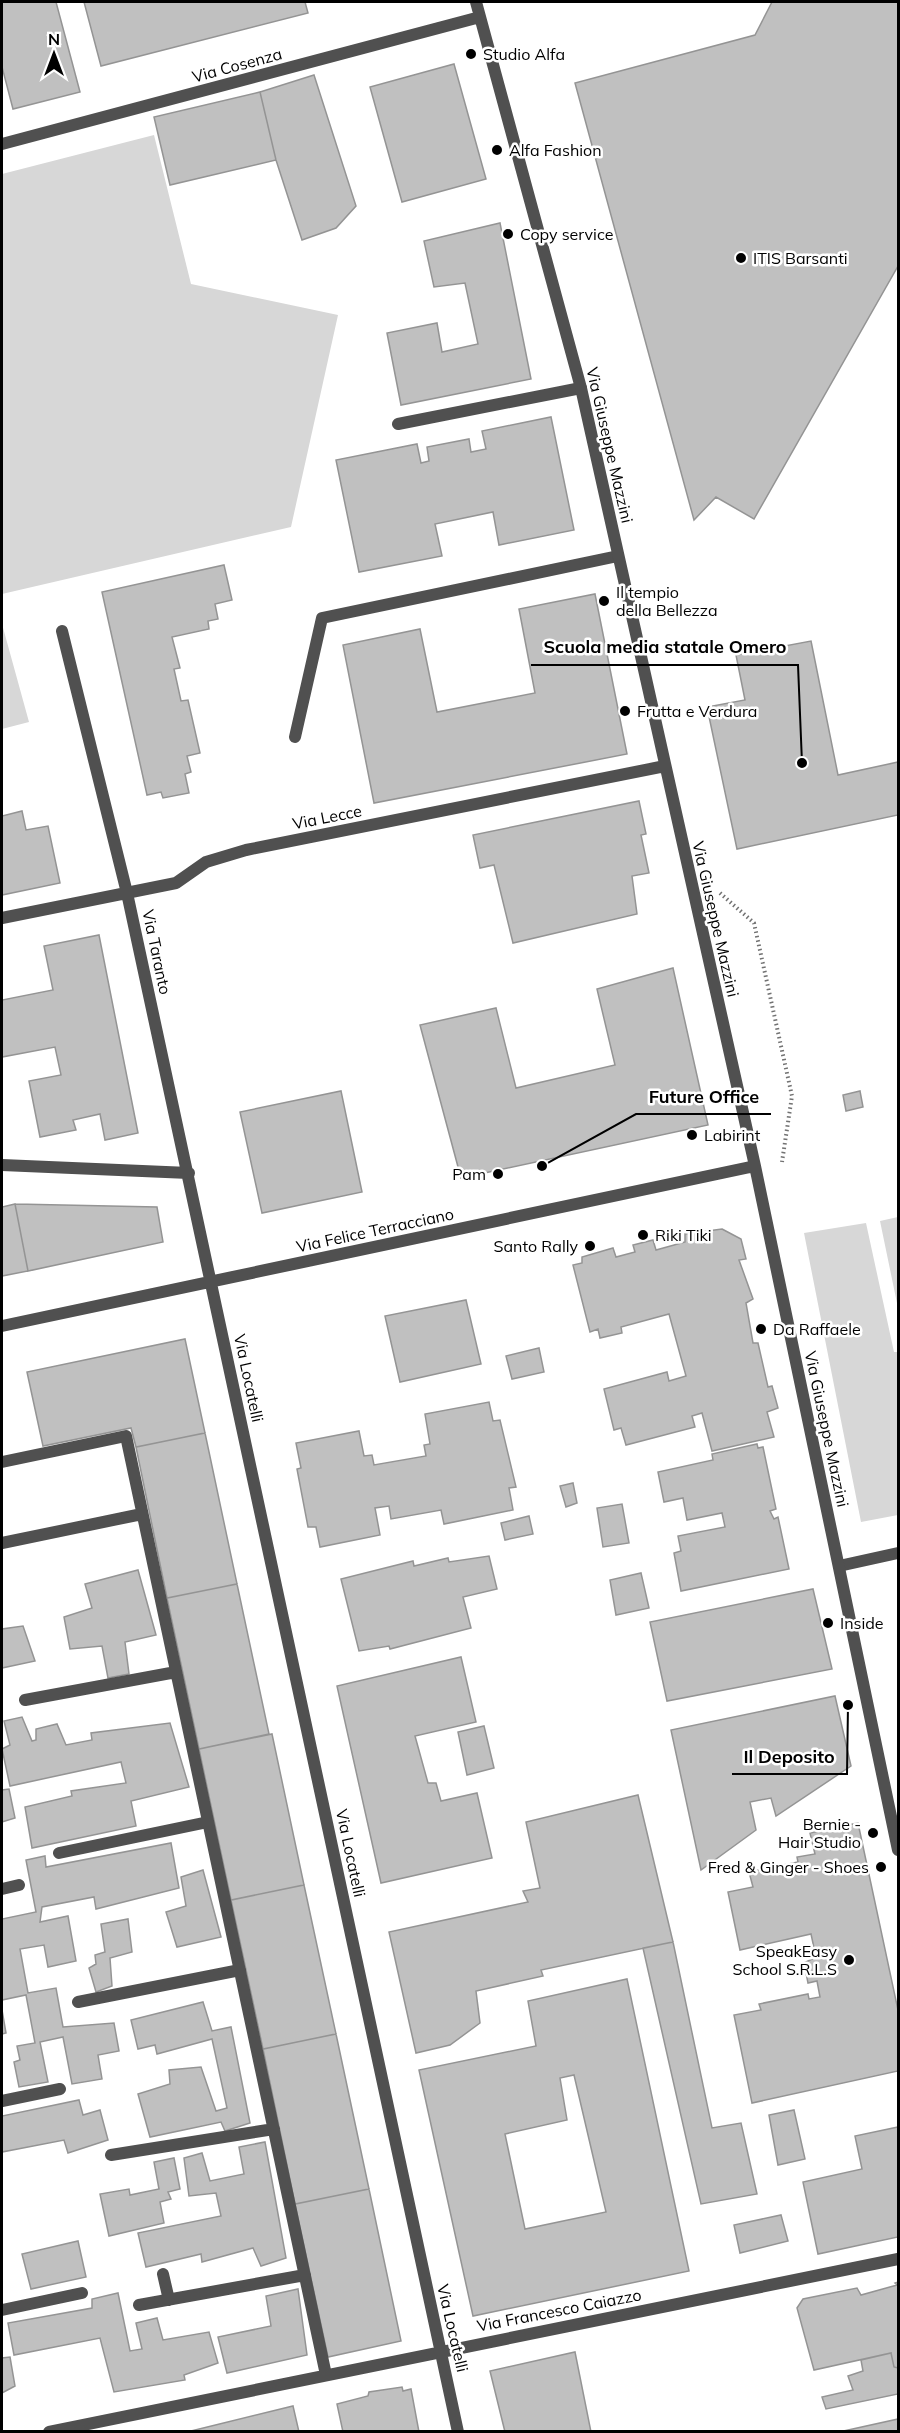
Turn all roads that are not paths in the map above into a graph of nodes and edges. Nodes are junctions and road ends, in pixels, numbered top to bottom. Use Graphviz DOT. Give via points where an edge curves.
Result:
graph roads {
  1 [pos="476,2"];
  2 [pos="480,17"];
  3 [pos="2,144"];
  4 [pos="581,388"];
  5 [pos="398,424"];
  6 [pos="618,556"];
  7 [pos="62,631"];
  8 [pos="295,736"];
  9 [pos="665,766"];
  10 [pos="127,892"];
  11 [pos="2,918"];
  12 [pos="2,1165"];
  13 [pos="755,1166"];
  14 [pos="189,1173"];
  15 [pos="211,1282"];
  16 [pos="2,1326"];
  17 [pos="2,1462"];
  18 [pos="142,1514"];
  19 [pos="2,1542"];
  20 [pos="898,1553"];
  21 [pos="839,1566"];
  22 [pos="176,1672"];
  23 [pos="25,1700"];
  24 [pos="208,1822"];
  25 [pos="898,1850"];
  26 [pos="59,1852"];
  27 [pos="19,1885"];
  28 [pos="2,1889"];
  29 [pos="240,1970"];
  30 [pos="78,2002"];
  31 [pos="60,2089"];
  32 [pos="2,2101"];
  33 [pos="274,2129"];
  34 [pos="111,2155"];
  35 [pos="898,2259"];
  36 [pos="163,2274"];
  37 [pos="305,2276"];
  38 [pos="82,2293"];
  39 [pos="169,2300"];
  40 [pos="140,2305"];
  41 [pos="2,2310"];
  42 [pos="440,2351"];
  43 [pos="326,2375"];
  44 [pos="49,2432"];
  45 [pos="458,2432"];
  1 -- 2 [label="street, Via Giuseppe Mazzini"];
  2 -- 3 [label="street, Via Cosenza"];
  2 -- 4 [label="street, Via Giuseppe Mazzini"];
  4 -- 5 [label="street"];
  4 -- 6 [label="street, Via Giuseppe Mazzini"];
  6 -- 8 [label="street" via="322,618"];
  6 -- 9 [label="street, Via Giuseppe Mazzini"];
  7 -- 10 [label="street, Via Taranto"];
  9 -- 10 [label="street, Via Lecce" via="246,850 206,862 176,883"];
  9 -- 13 [label="street, Via Giuseppe Mazzini"];
  10 -- 11 [label="street, Via Lecce"];
  10 -- 14 [label="street, Via Taranto"];
  12 -- 14 [label="street"];
  13 -- 15 [label="street, Via Felice Terracciano"];
  13 -- 21 [label="street, Via Giuseppe Mazzini"];
  14 -- 15 [label="street, Via Taranto"];
  15 -- 16 [label="street, Via Felice Terracciano"];
  15 -- 42 [label="street, Via Locatelli"];
  17 -- 18 [label="street" via="126,1436"];
  18 -- 19 [label="street"];
  18 -- 22 [label="street"];
  20 -- 21 [label="street"];
  21 -- 25 [label="street, Via Giuseppe Mazzini"];
  22 -- 23 [label="street"];
  22 -- 24 [label="street"];
  24 -- 26 [label="street"];
  24 -- 29 [label="street"];
  27 -- 28 [label="street"];
  29 -- 30 [label="street"];
  29 -- 33 [label="street"];
  31 -- 32 [label="street"];
  33 -- 34 [label="street"];
  33 -- 37 [label="street"];
  35 -- 42 [label="street, Via Francesco Caiazzo"];
  36 -- 39 [label="street"];
  37 -- 39 [label="street"];
  37 -- 43 [label="street"];
  38 -- 41 [label="street"];
  39 -- 40 [label="street"];
  42 -- 43 [label="street, Via Francesco Caiazzo"];
  42 -- 45 [label="street, Via Locatelli"];
  43 -- 44 [label="street, Via Francesco Caiazzo"];
}
